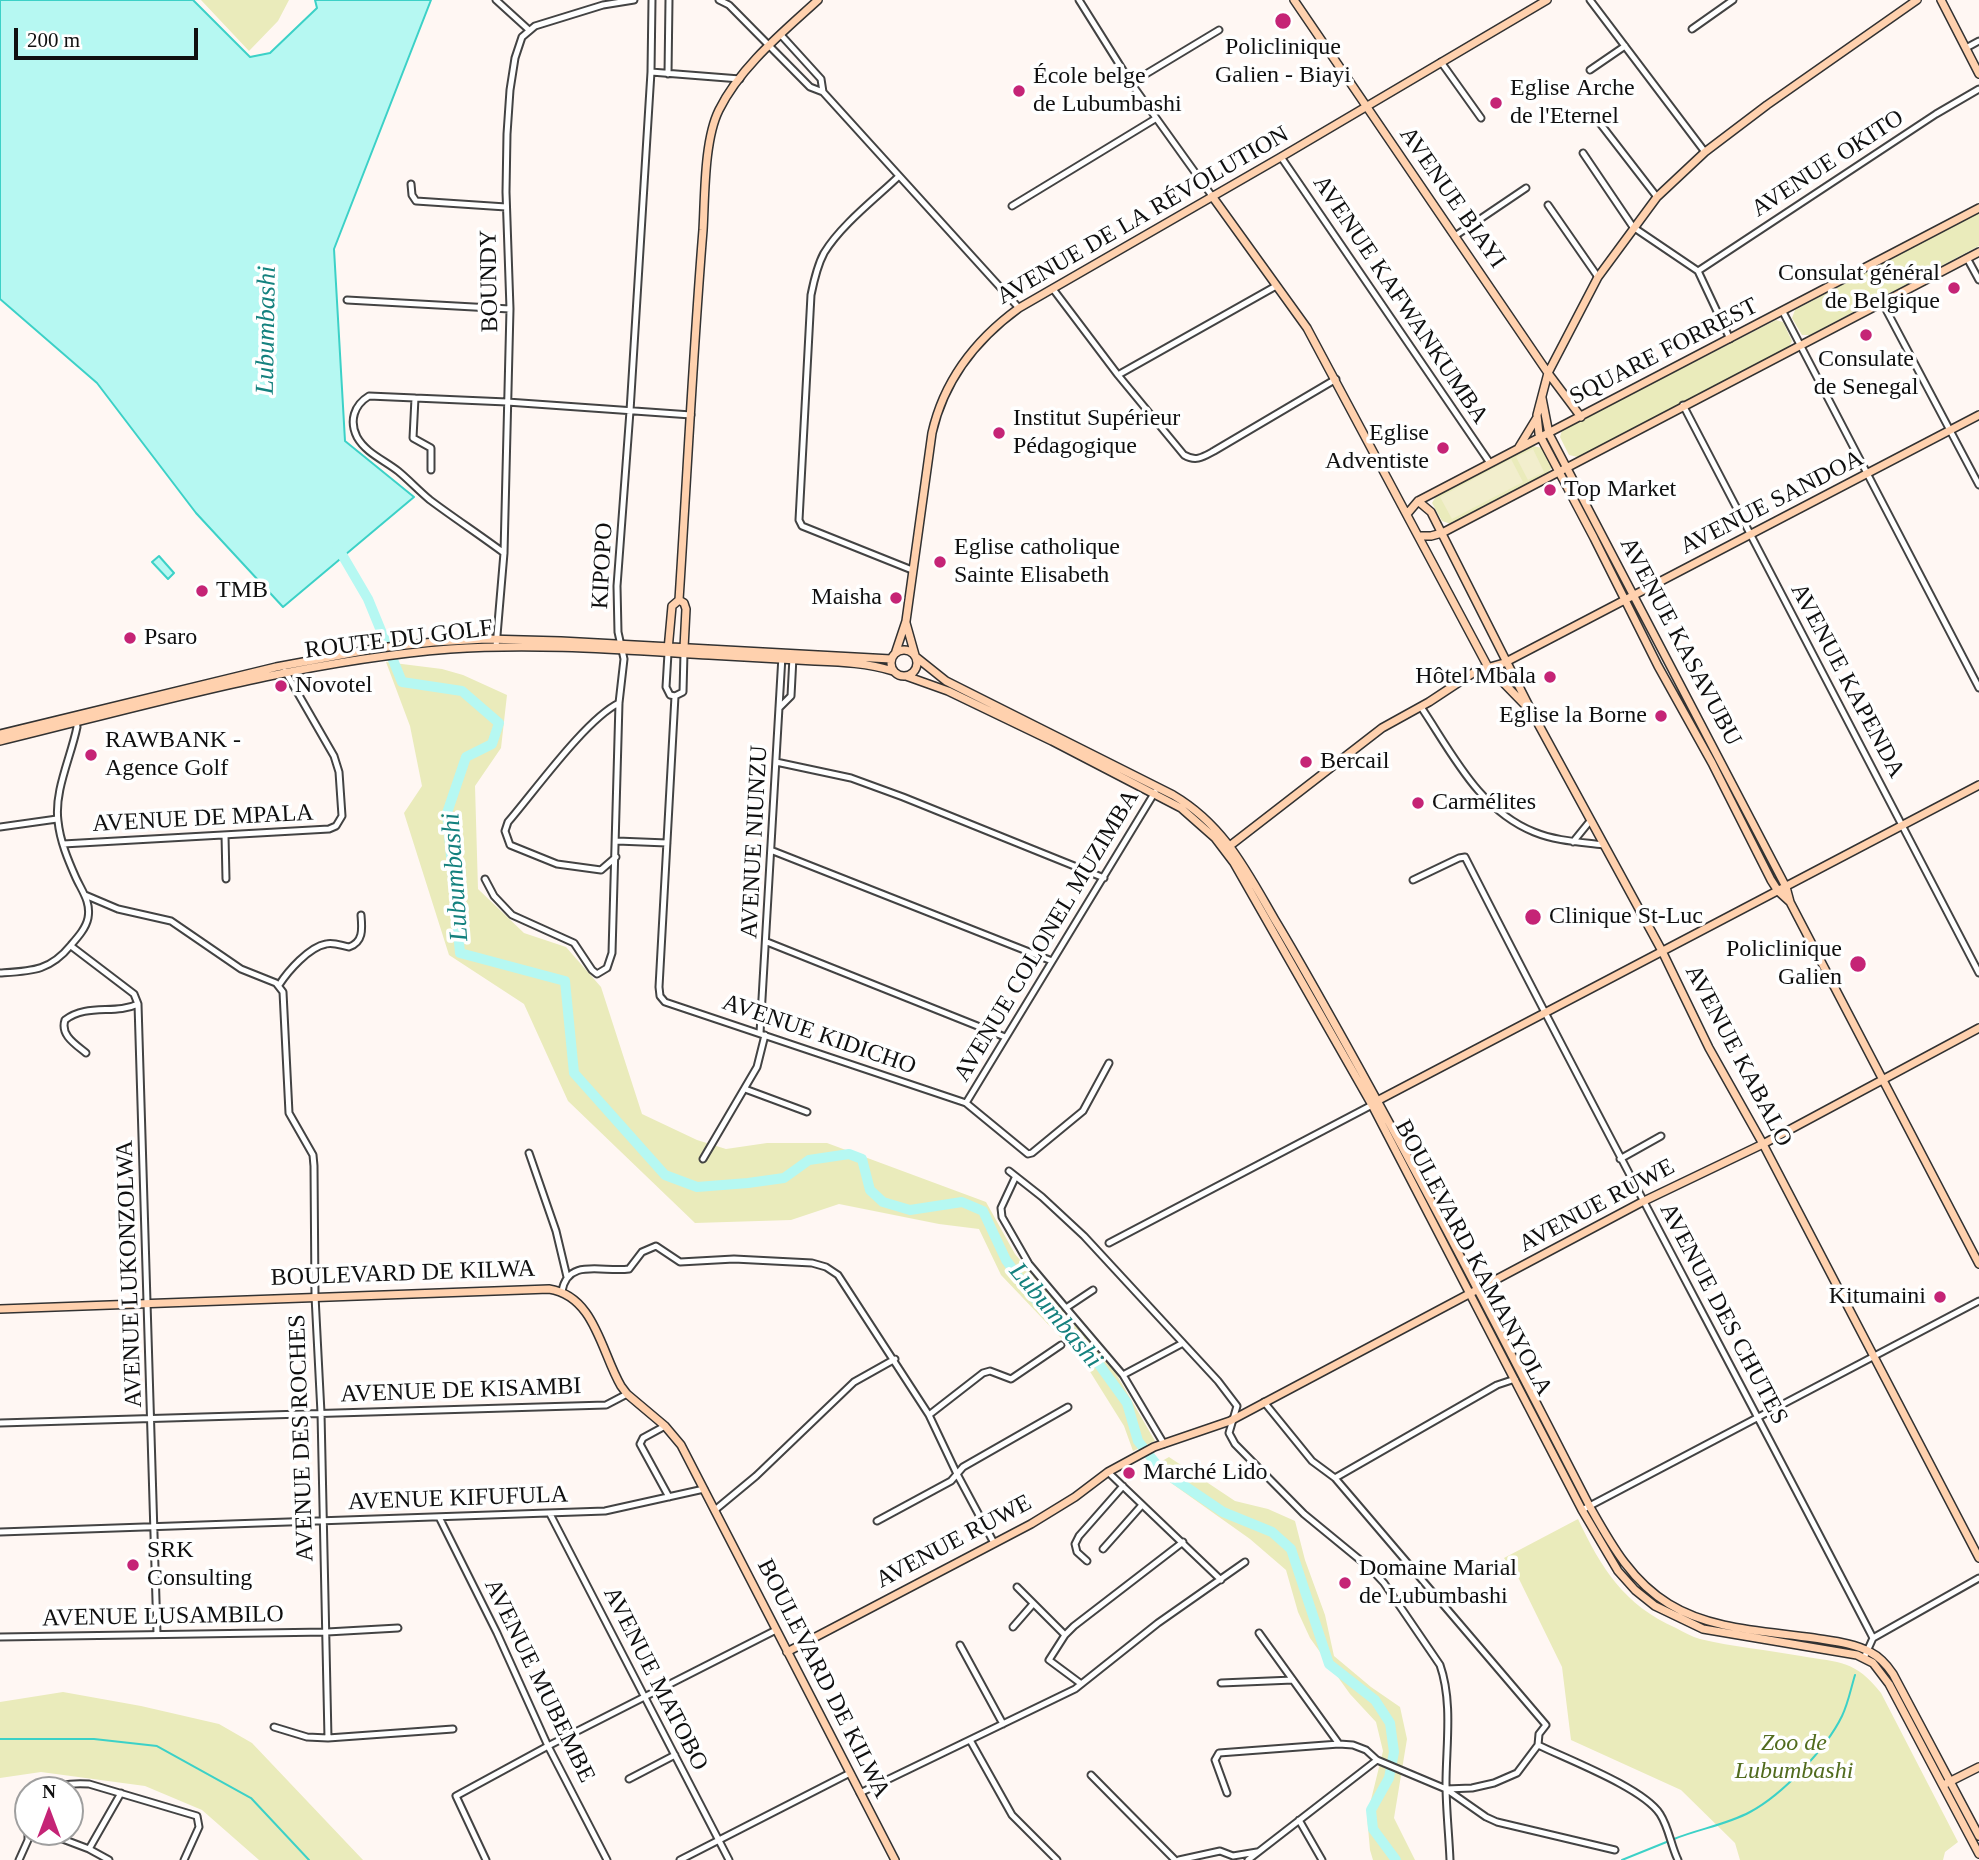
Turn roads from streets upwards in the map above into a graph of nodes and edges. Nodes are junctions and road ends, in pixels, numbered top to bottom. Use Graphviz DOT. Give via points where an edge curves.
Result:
graph roads {
  1 [pos="496,0"];
  2 [pos="634,0"];
  3 [pos="652,0"];
  4 [pos="669,0"];
  5 [pos="719,0"];
  6 [pos="818,0"];
  7 [pos="1079,0"];
  8 [pos="1294,0"];
  9 [pos="1547,0"];
  10 [pos="1590,0"];
  11 [pos="1732,0"];
  12 [pos="1917,0"];
  13 [pos="1941,0"];
  14 [pos="1692,29"];
  15 [pos="529,30"];
  16 [pos="1219,30"];
  17 [pos="781,35"];
  18 [pos="1979,41"];
  19 [pos="771,45"];
  20 [pos="1625,46"];
  21 [pos="1966,48"];
  22 [pos="1441,62"];
  23 [pos="1590,70"];
  24 [pos="650,72"];
  25 [pos="667,74"];
  26 [pos="1979,74"];
  27 [pos="740,79"];
  28 [pos="1131,83"];
  29 [pos="1979,89"];
  30 [pos="823,92"];
  31 [pos="1366,107"];
  32 [pos="1155,118"];
  33 [pos="1481,118"];
  34 [pos="1599,122"];
  35 [pos="1705,152"];
  36 [pos="1583,153"];
  37 [pos="1282,157"];
  38 [pos="898,177"];
  39 [pos="411,184"];
  40 [pos="1526,188"];
  41 [pos="1212,196"];
  42 [pos="1657,197"];
  43 [pos="1548,205"];
  44 [pos="1012,206"];
  45 [pos="506,207"];
  46 [pos="1979,208"];
  47 [pos="1633,227"];
  48 [pos="1455,236"];
  49 [pos="1979,251"];
  50 [pos="1967,258"];
  51 [pos="1698,271"];
  52 [pos="1598,277"];
  53 [pos="1979,280"];
  54 [pos="1276,286"];
  55 [pos="1053,289"];
  56 [pos="347,300"];
  57 [pos="1882,302"];
  58 [pos="1019,308"];
  59 [pos="510,309"];
  60 [pos="1783,312"];
  61 [pos="1730,339"];
  62 [pos="1800,345"];
  63 [pos="1548,373"];
  64 [pos="1118,375"];
  65 [pos="1336,379"];
  66 [pos="415,398"];
  67 [pos="1542,398"];
  68 [pos="507,402"];
  69 [pos="1683,405"];
  70 [pos="630,411"];
  71 [pos="691,415"];
  72 [pos="1979,415"];
  73 [pos="1581,417"];
  74 [pos="1536,418"];
  75 [pos="1951,430"];
  76 [pos="1545,436"];
  77 [pos="1518,450"];
  78 [pos="1490,463"];
  79 [pos="1563,469"];
  80 [pos="431,470"];
  81 [pos="1868,475"];
  82 [pos="1979,485"];
  83 [pos="1397,494"];
  84 [pos="1418,501"];
  85 [pos="1408,514"];
  86 [pos="1442,533"];
  87 [pos="1419,536"];
  88 [pos="1751,536"];
  89 [pos="504,553"];
  90 [pos="912,570"];
  91 [pos="1629,598"];
  92 [pos="679,600"];
  93 [pos="905,621"];
  94 [pos="497,643"];
  95 [pos="623,647"];
  96 [pos="668,649"];
  97 [pos="684,650"];
  98 [pos="896,651"];
  99 [pos="782,656"];
  100 [pos="793,656"];
  101 [pos="916,657"];
  102 [pos="891,659"];
  103 [pos="1507,661"];
  104 [pos="1488,667"];
  105 [pos="284,669"];
  106 [pos="893,671"];
  107 [pos="906,676"];
  108 [pos="1979,688"];
  109 [pos="675,696"];
  110 [pos="620,703"];
  111 [pos="1421,707"];
  112 [pos="779,708"];
  113 [pos="1532,712"];
  114 [pos="76,719"];
  115 [pos="1024,724"];
  116 [pos="0,734"];
  117 [pos="0,741"];
  118 [pos="776,762"];
  119 [pos="1979,785"];
  120 [pos="1156,790"];
  121 [pos="57,819"];
  122 [pos="1590,821"];
  123 [pos="1903,825"];
  124 [pos="0,827"];
  125 [pos="225,835"];
  126 [pos="617,841"];
  127 [pos="1573,842"];
  128 [pos="667,843"];
  129 [pos="63,844"];
  130 [pos="1603,845"];
  131 [pos="1227,847"];
  132 [pos="773,851"];
  133 [pos="616,857"];
  134 [pos="1104,878"];
  135 [pos="226,879"];
  136 [pos="485,879"];
  137 [pos="1413,880"];
  138 [pos="1786,887"];
  139 [pos="1778,891"];
  140 [pos="85,895"];
  141 [pos="1790,902"];
  142 [pos="361,915"];
  143 [pos="767,942"];
  144 [pos="71,946"];
  145 [pos="1662,951"];
  146 [pos="1052,961"];
  147 [pos="0,973"];
  148 [pos="1979,974"];
  149 [pos="279,985"];
  150 [pos="138,1004"];
  151 [pos="1545,1014"];
  152 [pos="1979,1028"];
  153 [pos="763,1034"];
  154 [pos="1005,1037"];
  155 [pos="86,1053"];
  156 [pos="1109,1063"];
  157 [pos="1881,1079"];
  158 [pos="745,1089"];
  159 [pos="1375,1103"];
  160 [pos="966,1104"];
  161 [pos="807,1112"];
  162 [pos="1661,1136"];
  163 [pos="1763,1144"];
  164 [pos="528,1153"];
  165 [pos="703,1158"];
  166 [pos="1620,1158"];
  167 [pos="1009,1171"];
  168 [pos="1015,1178"];
  169 [pos="1643,1202"];
  170 [pos="1109,1243"];
  171 [pos="1979,1264"];
  172 [pos="567,1277"];
  173 [pos="1093,1290"];
  174 [pos="562,1291"];
  175 [pos="1475,1292"];
  176 [pos="316,1296"];
  177 [pos="1979,1301"];
  178 [pos="148,1302"];
  179 [pos="1066,1308"];
  180 [pos="0,1309"];
  181 [pos="1183,1343"];
  182 [pos="1061,1345"];
  183 [pos="1874,1357"];
  184 [pos="895,1359"];
  185 [pos="1123,1375"];
  186 [pos="1515,1378"];
  187 [pos="627,1394"];
  188 [pos="1264,1402"];
  189 [pos="1068,1406"];
  190 [pos="321,1413"];
  191 [pos="929,1415"];
  192 [pos="1759,1418"];
  193 [pos="152,1419"];
  194 [pos="1234,1419"];
  195 [pos="0,1423"];
  196 [pos="665,1426"];
  197 [pos="1164,1444"];
  198 [pos="1108,1472"];
  199 [pos="957,1474"];
  200 [pos="1335,1478"];
  201 [pos="1123,1486"];
  202 [pos="704,1489"];
  203 [pos="669,1497"];
  204 [pos="1142,1505"];
  205 [pos="1586,1508"];
  206 [pos="715,1510"];
  207 [pos="550,1514"];
  208 [pos="439,1517"];
  209 [pos="877,1521"];
  210 [pos="322,1522"];
  211 [pos="156,1527"];
  212 [pos="0,1532"];
  213 [pos="1183,1542"];
  214 [pos="994,1544"];
  215 [pos="1103,1549"];
  216 [pos="1979,1558"];
  217 [pos="1087,1561"];
  218 [pos="1245,1562"];
  219 [pos="1979,1578"];
  220 [pos="1221,1580"];
  221 [pos="1017,1587"];
  222 [pos="1033,1604"];
  223 [pos="1013,1627"];
  224 [pos="398,1628"];
  225 [pos="776,1630"];
  226 [pos="327,1632"];
  227 [pos="157,1633"];
  228 [pos="1259,1633"];
  229 [pos="1065,1635"];
  230 [pos="0,1637"];
  231 [pos="1873,1638"];
  232 [pos="961,1645"];
  233 [pos="787,1652"];
  234 [pos="1866,1654"];
  235 [pos="1293,1680"];
  236 [pos="1080,1683"];
  237 [pos="1220,1684"];
  238 [pos="646,1697"];
  239 [pos="1003,1724"];
  240 [pos="274,1727"];
  241 [pos="453,1729"];
  242 [pos="328,1738"];
  243 [pos="970,1740"];
  244 [pos="1339,1744"];
  245 [pos="1538,1745"];
  246 [pos="548,1746"];
  247 [pos="675,1755"];
  248 [pos="1378,1761"];
  249 [pos="1979,1767"];
  250 [pos="850,1773"];
  251 [pos="1091,1775"];
  252 [pos="629,1779"];
  253 [pos="84,1784"];
  254 [pos="1947,1784"];
  255 [pos="1446,1789"];
  256 [pos="121,1793"];
  257 [pos="860,1793"];
  258 [pos="1227,1793"];
  259 [pos="1299,1820"];
  260 [pos="1979,1836"];
  261 [pos="719,1840"];
  262 [pos="81,1846"];
  263 [pos="89,1849"];
  264 [pos="1615,1850"];
  265 [pos="1257,1852"];
  266 [pos="1979,1854"];
  267 [pos="109,1860"];
  268 [pos="184,1860"];
  269 [pos="486,1860"];
  270 [pos="607,1860"];
  271 [pos="680,1860"];
  272 [pos="729,1860"];
  273 [pos="895,1860"];
  274 [pos="1057,1860"];
  275 [pos="1177,1860"];
  276 [pos="1248,1860"];
  277 [pos="1322,1860"];
  278 [pos="1450,1860"];
  279 [pos="1678,1860"];
  1 -- 15 [label="street"];
  2 -- 15 [label="street" via="603,5"];
  3 -- 24 [label="street, KIPOPO"];
  4 -- 25 [label="street"];
  5 -- 19 [label="street"];
  6 -- 17 [label="street"];
  7 -- 28 [label="street"];
  8 -- 31 [label="street, AVENUE BIAYI"];
  9 -- 22 [label="street, AVENUE DE LA RÉVOLUTION"];
  10 -- 20 [label="street"];
  11 -- 14 [label="street"];
  12 -- 35 [label="street"];
  13 -- 21 [label="street"];
  15 -- 45 [label="street, BOUNDY" via="517,48 510,90"];
  16 -- 28 [label="street"];
  17 -- 19 [label="street"];
  17 -- 30 [label="street" via="820,78"];
  18 -- 21 [label="street"];
  19 -- 27 [label="street"];
  19 -- 30 [label="street" via="810,87"];
  20 -- 23 [label="street"];
  20 -- 35 [label="street"];
  21 -- 26 [label="street"];
  22 -- 31 [label="street, AVENUE DE LA RÉVOLUTION"];
  22 -- 33 [label="street"];
  24 -- 25 [label="street"];
  24 -- 70 [label="street, KIPOPO"];
  25 -- 27 [label="street"];
  27 -- 71 [label="street" via="719,110 710,139"];
  28 -- 32 [label="street"];
  29 -- 51 [label="street, AVENUE OKITO"];
  30 -- 38 [label="street"];
  31 -- 37 [label="street, AVENUE DE LA RÉVOLUTION"];
  31 -- 48 [label="street, AVENUE BIAYI"];
  32 -- 41 [label="street"];
  32 -- 44 [label="street"];
  34 -- 42 [label="street"];
  35 -- 42 [label="street"];
  36 -- 47 [label="street"];
  37 -- 41 [label="street, AVENUE DE LA RÉVOLUTION"];
  37 -- 78 [label="street, AVENUE KAFWANKUMBA"];
  38 -- 58 [label="street"];
  38 -- 90 [label="street" via="835,238 814,275 799,520 802,526"];
  39 -- 45 [label="street" via="416,201"];
  40 -- 48 [label="street"];
  41 -- 54 [label="street"];
  41 -- 55 [label="street, AVENUE DE LA RÉVOLUTION"];
  42 -- 47 [label="street"];
  43 -- 52 [label="street"];
  45 -- 59 [label="street, BOUNDY"];
  46 -- 60 [label="street, SQUARE FORREST"];
  47 -- 51 [label="street"];
  47 -- 52 [label="street"];
  48 -- 63 [label="street, AVENUE BIAYI"];
  49 -- 50 [label="street"];
  50 -- 53 [label="street"];
  50 -- 57 [label="street"];
  51 -- 61 [label="street"];
  52 -- 63 [label="street"];
  54 -- 64 [label="street"];
  54 -- 65 [label="street"];
  55 -- 58 [label="street, AVENUE DE LA RÉVOLUTION"];
  55 -- 64 [label="street"];
  56 -- 59 [label="street"];
  57 -- 62 [label="street"];
  57 -- 75 [label="street"];
  58 -- 90 [label="street, AVENUE DE LA RÉVOLUTION" via="974,347 942,397 932,433"];
  59 -- 68 [label="street, BOUNDY"];
  60 -- 61 [label="street, SQUARE FORREST"];
  60 -- 62 [label="street"];
  61 -- 73 [label="street, SQUARE FORREST"];
  62 -- 69 [label="street"];
  62 -- 81 [label="street"];
  63 -- 67 [label="street"];
  63 -- 73 [label="street, AVENUE BIAYI"];
  64 -- 65 [label="street" via="1184,455 1194,459"];
  65 -- 83 [label="street"];
  66 -- 68 [label="street"];
  66 -- 80 [label="street" via="413,438 431,448"];
  66 -- 89 [label="street" via="369,396 360,401 353,418 357,438 428,498"];
  67 -- 74 [label="street"];
  67 -- 76 [label="street, AVENUE KASAVUBU"];
  68 -- 70 [label="street"];
  68 -- 89 [label="street, BOUNDY"];
  69 -- 79 [label="street"];
  69 -- 88 [label="street, AVENUE KAPENDA"];
  70 -- 71 [label="street"];
  70 -- 95 [label="street, KIPOPO" via="617,586"];
  71 -- 92 [label="street"];
  72 -- 75 [label="street, AVENUE SANDOA"];
  73 -- 76 [label="street, SQUARE FORREST"];
  74 -- 76 [label="street"];
  74 -- 77 [label="street"];
  75 -- 81 [label="street, AVENUE SANDOA"];
  75 -- 82 [label="street"];
  76 -- 77 [label="street, SQUARE FORREST"];
  76 -- 79 [label="street, AVENUE KASAVUBU"];
  77 -- 78 [label="street, SQUARE FORREST"];
  78 -- 84 [label="street, SQUARE FORREST"];
  79 -- 86 [label="street"];
  79 -- 91 [label="street, AVENUE KASAVUBU"];
  81 -- 88 [label="street, AVENUE SANDOA"];
  81 -- 108 [label="street"];
  83 -- 84 [label="street"];
  83 -- 85 [label="street"];
  84 -- 85 [label="street, SQUARE FORREST"];
  84 -- 86 [label="street, AVENUE KABALO" via="1431,512"];
  85 -- 87 [label="street"];
  86 -- 87 [label="street"];
  86 -- 103 [label="street, AVENUE KABALO"];
  87 -- 104 [label="street"];
  88 -- 91 [label="street, AVENUE SANDOA"];
  88 -- 123 [label="street, AVENUE KAPENDA"];
  89 -- 94 [label="street, BOUNDY"];
  90 -- 93 [label="street, AVENUE DE LA RÉVOLUTION"];
  91 -- 103 [label="street, AVENUE SANDOA"];
  91 -- 138 [label="street, AVENUE KASAVUBU"];
  91 -- 139 [label="street, AVENUE KASAVUBU" via="1658,666"];
  92 -- 96 [label="street" via="672,606"];
  92 -- 97 [label="street" via="686,609"];
  93 -- 98 [label="street"];
  93 -- 101 [label="street"];
  94 -- 95 [label="street, ROUTE DU GOLF"];
  94 -- 105 [label="street, ROUTE DU GOLF"];
  94 -- 105 [label="street" via="434,642 379,648"];
  95 -- 96 [label="street, ROUTE DU GOLF"];
  95 -- 110 [label="street, KIPOPO"];
  96 -- 97 [label="street, ROUTE DU GOLF"];
  96 -- 109 [label="street" via="666,689"];
  97 -- 99 [label="street, ROUTE DU GOLF"];
  97 -- 109 [label="street" via="683,692"];
  98 -- 101 [label="street" via="908,650"];
  98 -- 102 [label="street"];
  99 -- 100 [label="street, ROUTE DU GOLF"];
  99 -- 112 [label="street, AVENUE NIUNZU"];
  100 -- 102 [label="street"];
  100 -- 106 [label="street, ROUTE DU GOLF"];
  100 -- 112 [label="street" via="791,696"];
  101 -- 107 [label="street" via="915,670"];
  101 -- 115 [label="street, BOULEVARD KAMANYOLA" via="946,681"];
  102 -- 106 [label="street"];
  103 -- 104 [label="street, AVENUE SANDOA"];
  103 -- 113 [label="street, AVENUE KABALO"];
  104 -- 111 [label="street, AVENUE SANDOA"];
  104 -- 113 [label="street"];
  105 -- 114 [label="street, ROUTE DU GOLF"];
  105 -- 125 [label="street, AVENUE DE MPALA" via="337,764 342,816 329,830"];
  106 -- 107 [label="street"];
  107 -- 115 [label="street, BOULEVARD KAMANYOLA"];
  109 -- 128 [label="street"];
  110 -- 126 [label="street, KIPOPO"];
  110 -- 133 [label="street" via="581,736 505,831 510,845 557,864 601,870"];
  111 -- 127 [label="street" via="1487,801 1533,832"];
  111 -- 131 [label="street, AVENUE SANDOA" via="1369,737"];
  112 -- 118 [label="street, AVENUE NIUNZU"];
  113 -- 122 [label="street, AVENUE KABALO"];
  114 -- 116 [label="street"];
  114 -- 117 [label="street, ROUTE DU GOLF"];
  114 -- 121 [label="street"];
  115 -- 120 [label="street, BOULEVARD KAMANYOLA"];
  118 -- 132 [label="street, AVENUE NIUNZU"];
  118 -- 134 [label="street" via="851,778"];
  119 -- 123 [label="street"];
  120 -- 131 [label="street, BOULEVARD KAMANYOLA"];
  120 -- 134 [label="street, AVENUE COLONEL MUZIMBA"];
  121 -- 124 [label="street"];
  121 -- 129 [label="street"];
  122 -- 127 [label="street"];
  122 -- 130 [label="street, AVENUE KABALO"];
  123 -- 138 [label="street"];
  123 -- 148 [label="street, AVENUE KAPENDA"];
  125 -- 129 [label="street, AVENUE DE MPALA"];
  125 -- 135 [label="street"];
  126 -- 128 [label="street"];
  126 -- 133 [label="street, KIPOPO"];
  127 -- 130 [label="street"];
  128 -- 153 [label="street, AVENUE KIDICHO" via="662,998 668,1004"];
  129 -- 140 [label="street"];
  130 -- 145 [label="street, AVENUE KABALO"];
  131 -- 159 [label="street, BOULEVARD KAMANYOLA"];
  132 -- 143 [label="street, AVENUE NIUNZU"];
  132 -- 146 [label="street"];
  133 -- 136 [label="street, KIPOPO" via="612,953 607,968 597,974 574,943 512,915"];
  134 -- 146 [label="street, AVENUE COLONEL MUZIMBA"];
  137 -- 151 [label="street, AVENUE DES CHUTES" via="1465,857"];
  138 -- 139 [label="street"];
  138 -- 141 [label="street, AVENUE KASAVUBU"];
  139 -- 141 [label="street, AVENUE KASAVUBU"];
  139 -- 145 [label="street"];
  140 -- 144 [label="street" via="87,921"];
  140 -- 149 [label="street" via="118,909 172,921 240,969"];
  141 -- 157 [label="street, AVENUE KASAVUBU"];
  142 -- 149 [label="street" via="362,933 357,943 317,947"];
  143 -- 153 [label="street, AVENUE NIUNZU"];
  143 -- 154 [label="street"];
  144 -- 147 [label="street" via="42,969"];
  144 -- 150 [label="street" via="134,994"];
  145 -- 151 [label="street"];
  145 -- 163 [label="street, AVENUE KABALO"];
  146 -- 154 [label="street, AVENUE COLONEL MUZIMBA"];
  149 -- 176 [label="street, AVENUE DES ROCHES" via="284,996 289,1113 314,1160"];
  150 -- 155 [label="street" via="82,1011 65,1020 66,1035"];
  150 -- 178 [label="street, AVENUE LUKONZOLWA"];
  151 -- 159 [label="street"];
  151 -- 166 [label="street, AVENUE DES CHUTES"];
  152 -- 157 [label="street, AVENUE RUWE"];
  153 -- 158 [label="street, AVENUE NIUNZU" via="757,1067"];
  153 -- 160 [label="street, AVENUE KIDICHO"];
  154 -- 160 [label="street, AVENUE COLONEL MUZIMBA"];
  156 -- 160 [label="street" via="1083,1111 1030,1154"];
  157 -- 163 [label="street, AVENUE RUWE"];
  157 -- 171 [label="street, AVENUE KASAVUBU"];
  158 -- 161 [label="street"];
  158 -- 165 [label="street, AVENUE NIUNZU"];
  159 -- 170 [label="street"];
  159 -- 175 [label="street, BOULEVARD KAMANYOLA"];
  162 -- 166 [label="street"];
  163 -- 169 [label="street, AVENUE RUWE"];
  163 -- 183 [label="street, AVENUE KABALO"];
  164 -- 172 [label="street" via="562,1248"];
  166 -- 169 [label="street, AVENUE DES CHUTES"];
  167 -- 168 [label="street"];
  168 -- 179 [label="street" via="1001,1215 1029,1264"];
  168 -- 181 [label="street" via="1084,1236"];
  169 -- 175 [label="street, AVENUE RUWE"];
  169 -- 192 [label="street, AVENUE DES CHUTES"];
  172 -- 174 [label="street"];
  172 -- 184 [label="street" via="586,1268 629,1269 642,1252 656,1246 680,1262 812,1263 838,1275"];
  173 -- 179 [label="street"];
  174 -- 176 [label="street, BOULEVARD DE KILWA"];
  174 -- 187 [label="street, BOULEVARD DE KILWA" via="584,1308"];
  175 -- 186 [label="street, BOULEVARD KAMANYOLA"];
  175 -- 188 [label="street, AVENUE RUWE"];
  175 -- 205 [label="street, BOULEVARD KAMANYOLA"];
  176 -- 178 [label="street, BOULEVARD DE KILWA"];
  176 -- 190 [label="street, AVENUE DES ROCHES"];
  177 -- 183 [label="street"];
  178 -- 180 [label="street, BOULEVARD DE KILWA"];
  178 -- 193 [label="street, AVENUE LUKONZOLWA"];
  179 -- 185 [label="street"];
  181 -- 185 [label="street"];
  181 -- 194 [label="street" via="1235,1402"];
  182 -- 191 [label="street" via="1011,1379 983,1373"];
  183 -- 192 [label="street"];
  183 -- 216 [label="street, AVENUE KABALO"];
  184 -- 191 [label="street"];
  184 -- 206 [label="street" via="854,1382"];
  185 -- 197 [label="street"];
  186 -- 200 [label="street"];
  186 -- 205 [label="street, BOULEVARD KAMANYOLA"];
  187 -- 190 [label="street, AVENUE DE KISAMBI" via="606,1405"];
  187 -- 196 [label="street, BOULEVARD DE KILWA"];
  188 -- 194 [label="street, AVENUE RUWE"];
  188 -- 200 [label="street" via="1312,1461"];
  189 -- 199 [label="street"];
  190 -- 193 [label="street, AVENUE DE KISAMBI"];
  190 -- 210 [label="street, AVENUE DES ROCHES"];
  191 -- 199 [label="street"];
  192 -- 205 [label="street"];
  192 -- 231 [label="street, AVENUE DES CHUTES"];
  193 -- 195 [label="street, AVENUE DE KISAMBI"];
  193 -- 211 [label="street, AVENUE LUKONZOLWA"];
  194 -- 197 [label="street, AVENUE RUWE"];
  194 -- 255 [label="street" via="1229,1433 1235,1444 1304,1514 1384,1583 1440,1665 1446,1680"];
  196 -- 202 [label="street, BOULEVARD DE KILWA" via="681,1445"];
  196 -- 203 [label="street" via="640,1442"];
  197 -- 198 [label="street, AVENUE RUWE"];
  198 -- 201 [label="street"];
  198 -- 214 [label="street, AVENUE RUWE" via="1075,1497"];
  199 -- 209 [label="street"];
  199 -- 214 [label="street"];
  200 -- 245 [label="street" via="1546,1724"];
  201 -- 204 [label="street"];
  201 -- 217 [label="street" via="1075,1544"];
  202 -- 203 [label="street, AVENUE KIFUFULA"];
  202 -- 206 [label="street, BOULEVARD DE KILWA"];
  203 -- 207 [label="street, AVENUE KIFUFULA" via="605,1511"];
  204 -- 213 [label="street"];
  204 -- 215 [label="street"];
  205 -- 234 [label="street, BOULEVARD KAMANYOLA" via="1618,1571 1644,1598 1667,1613 1703,1629"];
  206 -- 225 [label="street, BOULEVARD DE KILWA"];
  207 -- 208 [label="street, AVENUE KIFUFULA"];
  207 -- 238 [label="street, AVENUE MATOBO"];
  208 -- 210 [label="street, AVENUE KIFUFULA"];
  208 -- 246 [label="street, AVENUE MUBEMBE"];
  210 -- 211 [label="street, AVENUE KIFUFULA"];
  210 -- 226 [label="street, AVENUE DES ROCHES"];
  211 -- 212 [label="street, AVENUE KIFUFULA"];
  211 -- 227 [label="street, AVENUE LUKONZOLWA"];
  213 -- 220 [label="street"];
  213 -- 229 [label="street"];
  214 -- 233 [label="street, AVENUE RUWE"];
  218 -- 220 [label="street"];
  219 -- 231 [label="street"];
  220 -- 236 [label="street"];
  221 -- 222 [label="street"];
  222 -- 223 [label="street"];
  222 -- 229 [label="street"];
  224 -- 226 [label="street, AVENUE LUSAMBILO"];
  225 -- 233 [label="street, BOULEVARD DE KILWA"];
  225 -- 238 [label="street"];
  226 -- 227 [label="street, AVENUE LUSAMBILO"];
  226 -- 242 [label="street, AVENUE DES ROCHES"];
  227 -- 230 [label="street, AVENUE LUSAMBILO"];
  228 -- 235 [label="street"];
  229 -- 236 [label="street" via="1049,1660"];
  231 -- 234 [label="street"];
  232 -- 239 [label="street"];
  233 -- 250 [label="street, BOULEVARD DE KILWA"];
  234 -- 254 [label="street" via="1889,1684"];
  235 -- 237 [label="street"];
  235 -- 244 [label="street"];
  236 -- 239 [label="street"];
  238 -- 246 [label="street"];
  238 -- 247 [label="street, AVENUE MATOBO"];
  239 -- 243 [label="street"];
  240 -- 242 [label="street"];
  241 -- 242 [label="street"];
  243 -- 257 [label="street"];
  243 -- 274 [label="street" via="1012,1815"];
  244 -- 248 [label="street" via="1362,1748"];
  244 -- 258 [label="street" via="1219,1753 1215,1760"];
  245 -- 255 [label="street" via="1511,1776 1472,1788"];
  245 -- 279 [label="street" via="1644,1796 1662,1818"];
  246 -- 269 [label="street" via="456,1796"];
  246 -- 270 [label="street, AVENUE MUBEMBE"];
  247 -- 252 [label="street"];
  247 -- 261 [label="street, AVENUE MATOBO"];
  248 -- 255 [label="street"];
  248 -- 259 [label="street"];
  249 -- 254 [label="street"];
  250 -- 257 [label="street, BOULEVARD DE KILWA"];
  250 -- 261 [label="street"];
  251 -- 275 [label="street"];
  253 -- 256 [label="street"];
  254 -- 260 [label="street"];
  254 -- 266 [label="street"];
  255 -- 264 [label="street" via="1497,1822"];
  255 -- 278 [label="street"];
  256 -- 263 [label="street"];
  256 -- 268 [label="street" via="197,1816 199,1827"];
  257 -- 273 [label="street, BOULEVARD DE KILWA"];
  259 -- 265 [label="street"];
  259 -- 277 [label="street"];
  261 -- 271 [label="street"];
  261 -- 272 [label="street, AVENUE MATOBO"];
  262 -- 263 [label="street"];
  263 -- 267 [label="street"];
  265 -- 275 [label="street" via="1233,1856 1220,1851"];
  265 -- 276 [label="street"];
}
